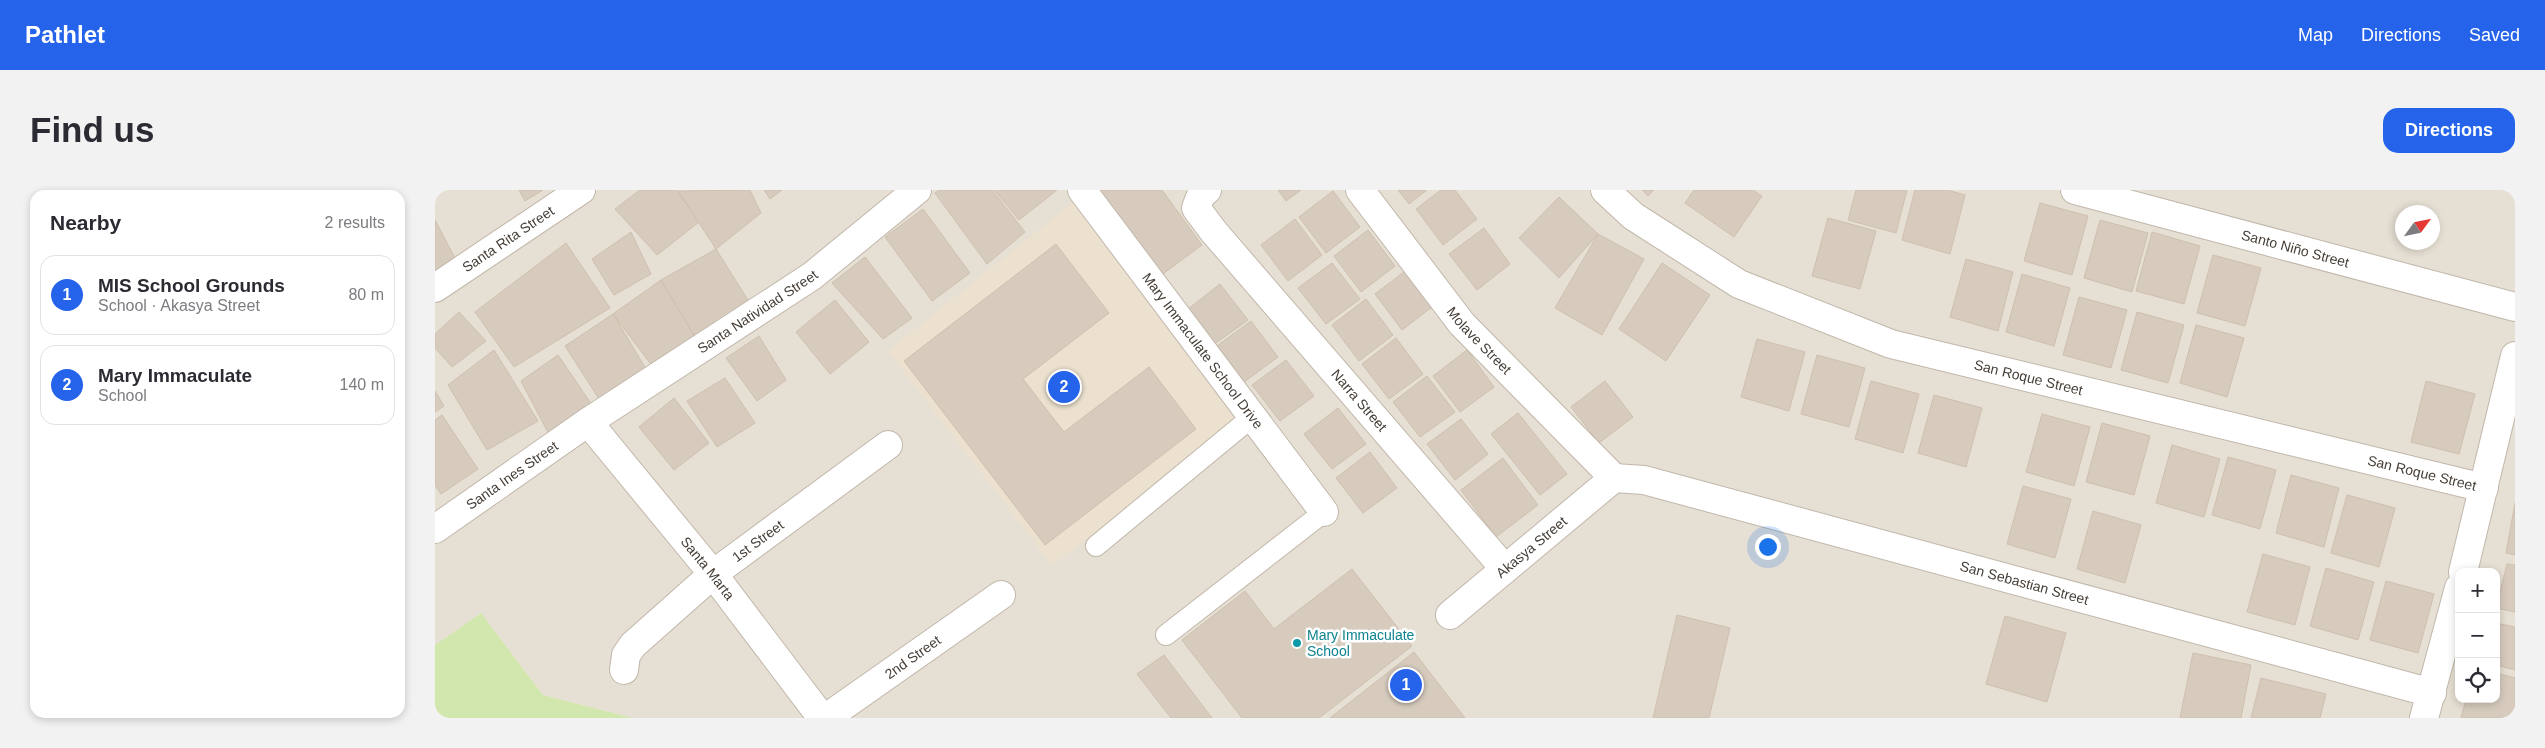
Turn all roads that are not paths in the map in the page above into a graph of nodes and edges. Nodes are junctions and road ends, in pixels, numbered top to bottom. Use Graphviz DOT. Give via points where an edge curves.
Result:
graph roads {
  1 [pos="581,190"];
  2 [pos="917,190"];
  3 [pos="1082,190"];
  4 [pos="1207,190"];
  5 [pos="1361,190"];
  6 [pos="1605,190"];
  7 [pos="2075,190"];
  8 [pos="435,288"];
  9 [pos="2515,307"];
  10 [pos="2515,356"];
  11 [pos="1252,417"];
  12 [pos="588,422"];
  13 [pos="888,445"];
  14 [pos="1614,478"];
  15 [pos="2484,488"];
  16 [pos="1324,512"];
  17 [pos="435,529"];
  18 [pos="1096,546"];
  19 [pos="2464,568"];
  20 [pos="1505,569"];
  21 [pos="713,574"];
  22 [pos="1001,595"];
  23 [pos="2455,603"];
  24 [pos="1450,615"];
  25 [pos="1166,635"];
  26 [pos="624,670"];
  27 [pos="2428,706"];
  28 [pos="824,718"];
  1 -- 8 [label="street, Santa Rita Street"];
  2 -- 12 [label="street, Santa Natividad Street" via="812,276"];
  3 -- 11 [label="street, Mary Immaculate School Drive"];
  4 -- 20 [label="street, Narra Street" via="1201,195 1196,208 1214,232"];
  5 -- 14 [label="street, Molave Street" via="1462,324"];
  6 -- 15 [label="street, San Roque Street" via="1633,216 1739,284 1891,344"];
  7 -- 9 [label="street, Santo Niño Street"];
  10 -- 15 [label="street"];
  11 -- 16 [label="street, Mary Immaculate School Drive"];
  11 -- 18 [label="lane"];
  12 -- 17 [label="street, Santa Ines Street"];
  12 -- 21 [label="street, Santa Marta"];
  13 -- 21 [label="street, 1st Street"];
  14 -- 20 [label="street, Akasya Street"];
  14 -- 27 [label="street, San Sebastian Street" via="1644,480"];
  15 -- 19 [label="street"];
  16 -- 25 [label="lane"];
  20 -- 24 [label="street, Akasya Street"];
  21 -- 26 [label="street, 1st Street" via="633,645 626,655"];
  21 -- 28 [label="street, Santa Marta"];
  22 -- 28 [label="street, 2nd Street"];
  23 -- 27 [label="street"];
}
